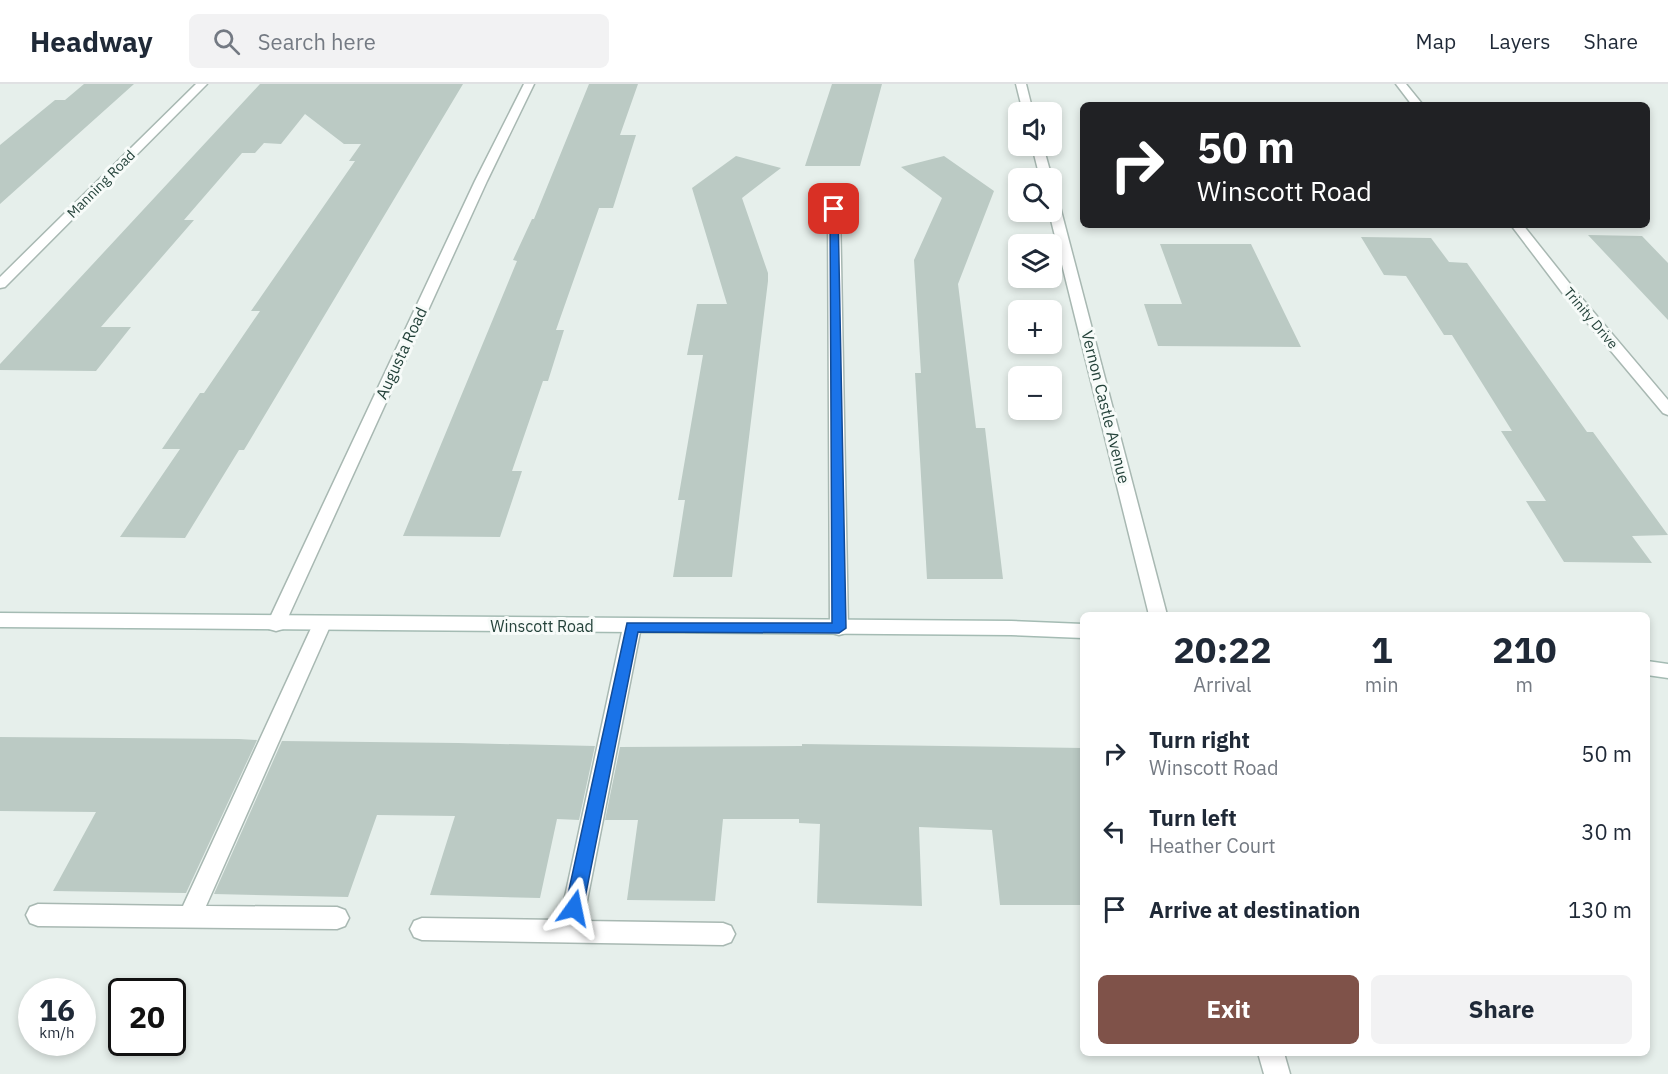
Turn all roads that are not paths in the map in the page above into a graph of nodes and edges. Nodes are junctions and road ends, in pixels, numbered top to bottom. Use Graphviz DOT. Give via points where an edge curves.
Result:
graph roads {
  1 [pos="202,84"];
  2 [pos="529,84"];
  3 [pos="1021,84"];
  4 [pos="1401,84"];
  5 [pos="1026,102"];
  6 [pos="1416,102"];
  7 [pos="834,209"];
  8 [pos="1058,222"];
  9 [pos="1519,228"];
  10 [pos="0,284"];
  11 [pos="1668,410"];
  12 [pos="1157,612"];
  13 [pos="0,620"];
  14 [pos="276,624"];
  15 [pos="322,624"];
  16 [pos="632,627"];
  17 [pos="839,628"];
  18 [pos="1080,631"];
  19 [pos="1650,668"];
  20 [pos="1668,671"];
  21 [pos="38,915"];
  22 [pos="190,916"];
  23 [pos="337,918"];
  24 [pos="422,929"];
  25 [pos="569,932"];
  26 [pos="723,934"];
  27 [pos="1272,1056"];
  28 [pos="1277,1074"];
  1 -- 10 [label="street, Manning Road"];
  2 -- 14 [label="street, Augusta Road"];
  3 -- 5 [label="street"];
  4 -- 6 [label="street"];
  7 -- 17 [label="street"];
  8 -- 12 [label="street, Vernon Castle Avenue"];
  9 -- 11 [label="street, Trinity Drive"];
  13 -- 14 [label="street, Winscott Road"];
  14 -- 15 [label="street, Winscott Road"];
  15 -- 16 [label="street, Winscott Road"];
  15 -- 22 [label="street"];
  16 -- 17 [label="street, Winscott Road"];
  16 -- 25 [label="street"];
  17 -- 18 [label="street, Winscott Road"];
  19 -- 20 [label="street"];
  21 -- 22 [label="street"];
  22 -- 23 [label="street"];
  24 -- 25 [label="street"];
  25 -- 26 [label="street"];
  27 -- 28 [label="street"];
}
